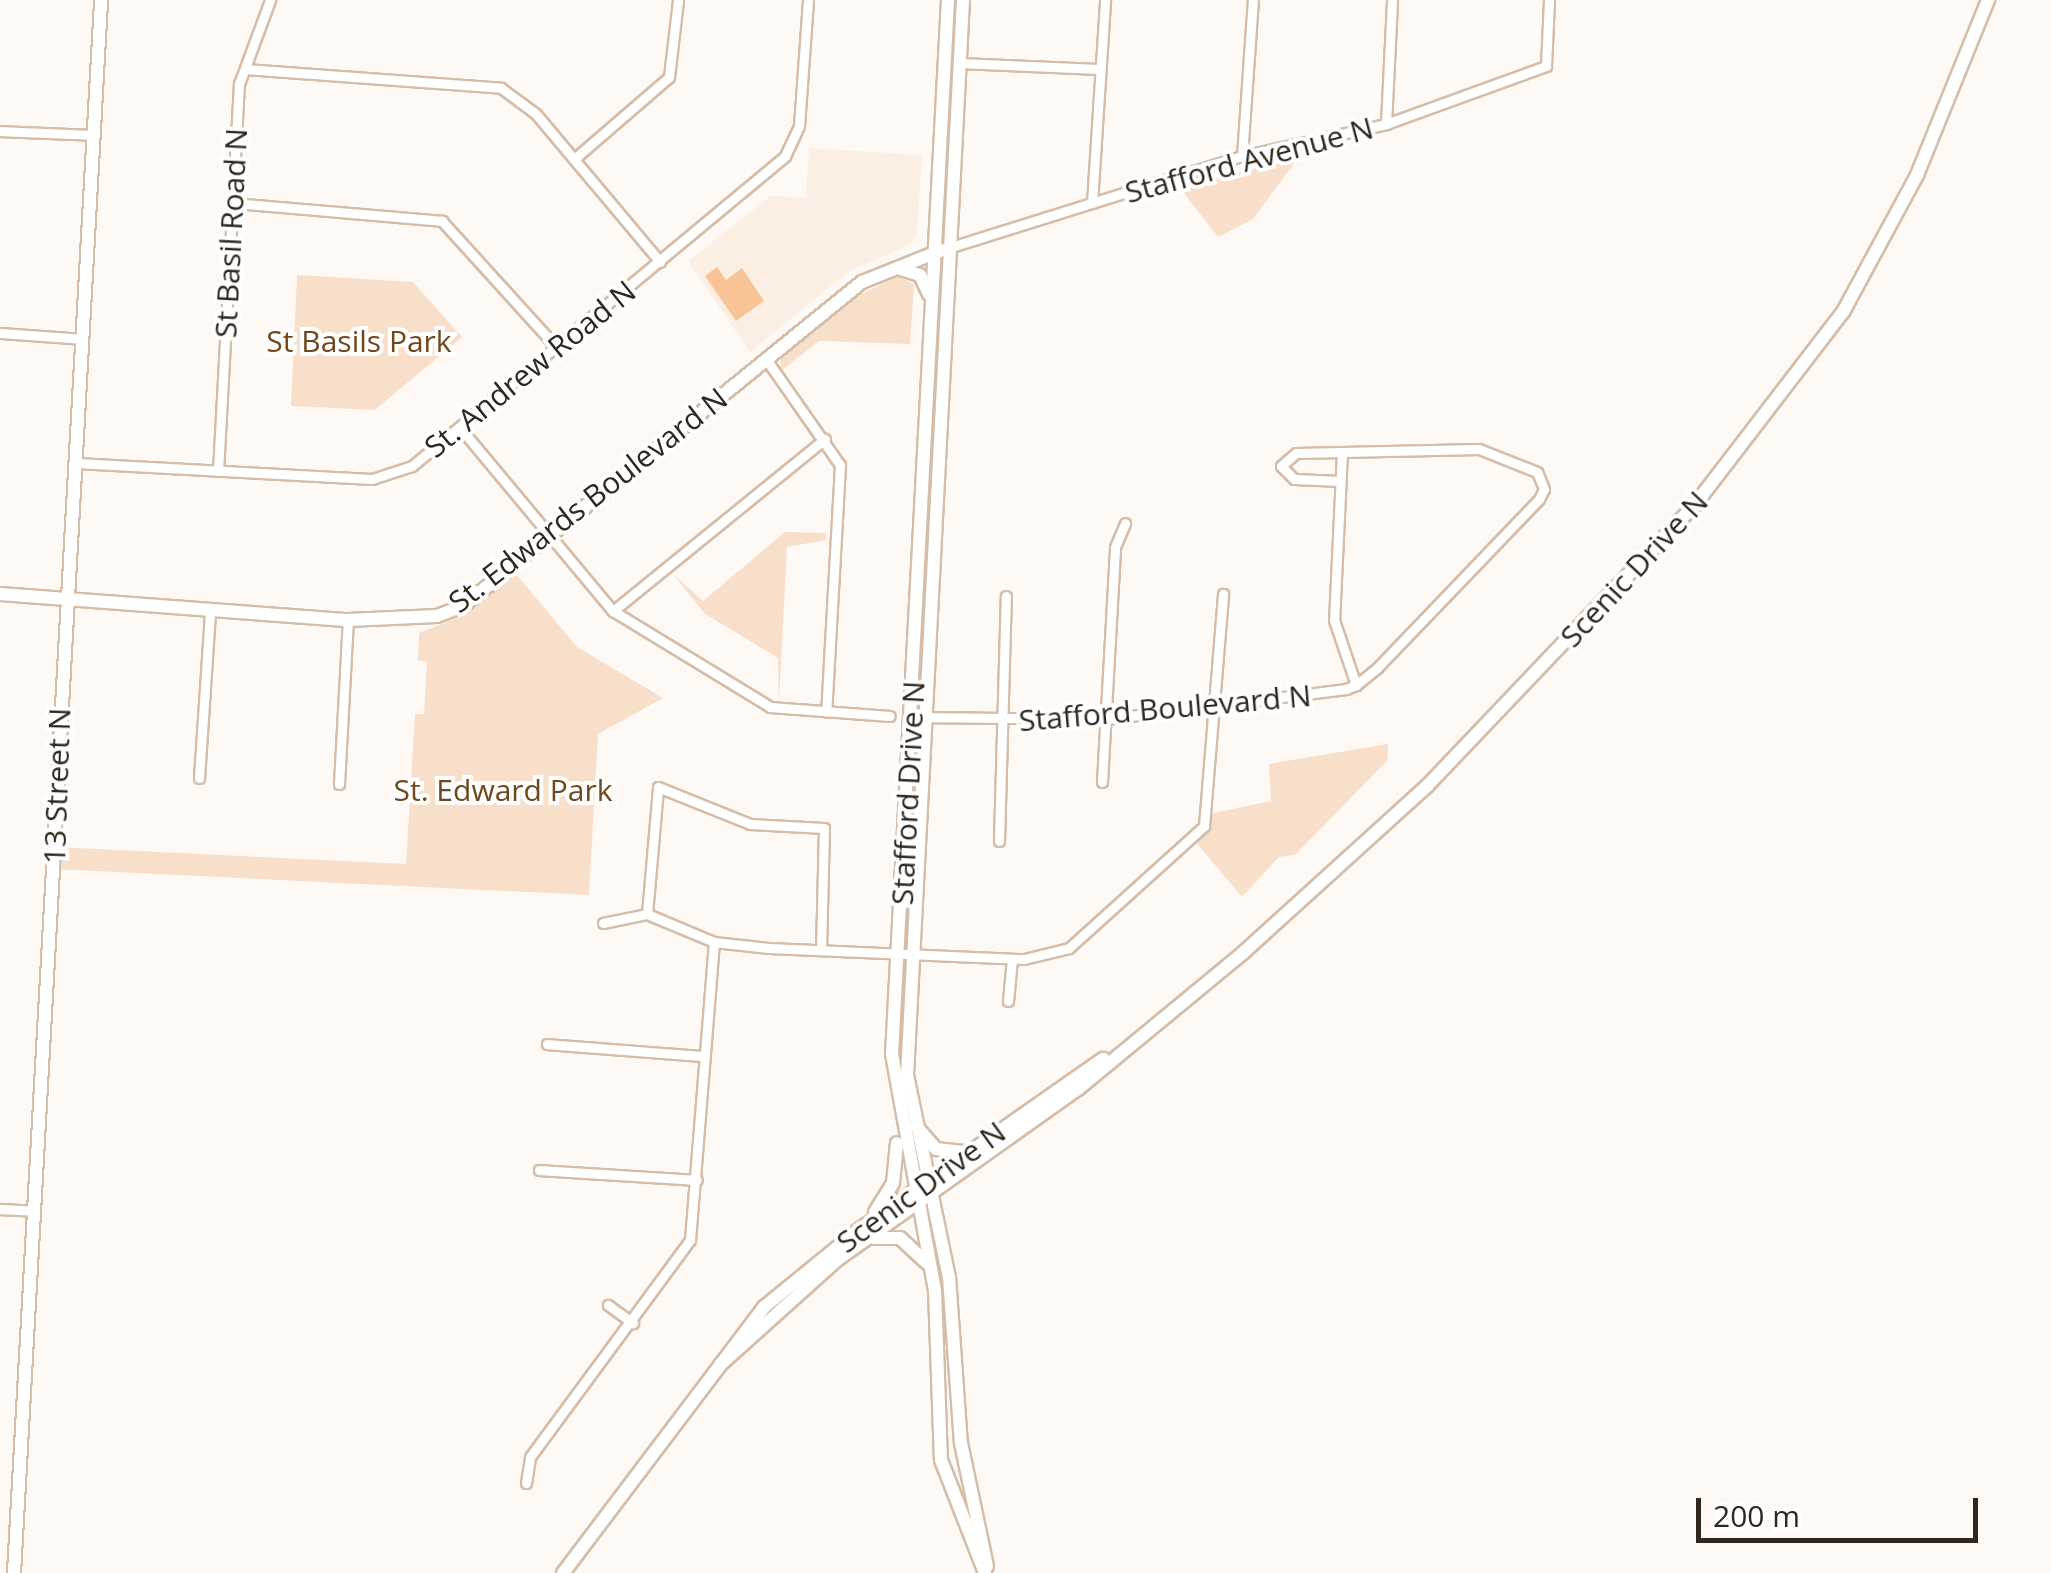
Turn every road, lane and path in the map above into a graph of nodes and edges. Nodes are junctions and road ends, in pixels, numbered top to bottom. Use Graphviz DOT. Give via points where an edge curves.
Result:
graph roads {
  1 [pos="101,0"];
  2 [pos="270,0"];
  3 [pos="678,0"];
  4 [pos="808,0"];
  5 [pos="948,0"];
  6 [pos="964,0"];
  7 [pos="1105,0"];
  8 [pos="1253,0"];
  9 [pos="1392,0"];
  10 [pos="1549,0"];
  11 [pos="1988,0"];
  12 [pos="943,62"];
  13 [pos="960,63"];
  14 [pos="245,69"];
  15 [pos="1100,69"];
  16 [pos="1386,124"];
  17 [pos="0,130"];
  18 [pos="94,135"];
  19 [pos="1242,156"];
  20 [pos="574,159"];
  21 [pos="234,203"];
  22 [pos="1092,203"];
  23 [pos="951,247"];
  24 [pos="935,252"];
  25 [pos="660,262"];
  26 [pos="885,268"];
  27 [pos="932,302"];
  28 [pos="0,333"];
  29 [pos="83,339"];
  30 [pos="557,348"];
  31 [pos="766,359"];
  32 [pos="462,430"];
  33 [pos="825,439"];
  34 [pos="1342,452"];
  35 [pos="76,463"];
  36 [pos="218,471"];
  37 [pos="1340,481"];
  38 [pos="1125,523"];
  39 [pos="548,536"];
  40 [pos="0,594"];
  41 [pos="1222,594"];
  42 [pos="1006,596"];
  43 [pos="64,600"];
  44 [pos="210,611"];
  45 [pos="612,611"];
  46 [pos="348,620"];
  47 [pos="1356,685"];
  48 [pos="1217,707"];
  49 [pos="826,712"];
  50 [pos="890,716"];
  51 [pos="913,717"];
  52 [pos="928,718"];
  53 [pos="1106,719"];
  54 [pos="999,721"];
  55 [pos="199,778"];
  56 [pos="1102,782"];
  57 [pos="339,784"];
  58 [pos="999,841"];
  59 [pos="647,914"];
  60 [pos="604,922"];
  61 [pos="714,942"];
  62 [pos="821,950"];
  63 [pos="916,953"];
  64 [pos="899,954"];
  65 [pos="1012,959"];
  66 [pos="1008,1001"];
  67 [pos="1143,1033"];
  68 [pos="547,1044"];
  69 [pos="704,1056"];
  70 [pos="904,1117"];
  71 [pos="980,1144"];
  72 [pos="538,1170"];
  73 [pos="697,1180"];
  74 [pos="922,1193"];
  75 [pos="0,1209"];
  76 [pos="35,1211"];
  77 [pos="861,1235"];
  78 [pos="935,1290"];
  79 [pos="608,1305"];
  80 [pos="633,1323"];
  81 [pos="526,1484"];
  82 [pos="14,1572"];
  83 [pos="562,1573"];
  84 [pos="987,1573"];
  1 -- 18 [label="main road, 13 Street N"];
  2 -- 14 [label="street, St Basil Road N"];
  3 -- 20 [label="street" via="669,77"];
  4 -- 25 [label="street, St. Andrew Road N" via="791,148"];
  5 -- 12 [label="main road, Stafford Drive N"];
  6 -- 13 [label="main road, Stafford Drive N"];
  7 -- 15 [label="street"];
  8 -- 19 [label="street"];
  9 -- 16 [label="street"];
  10 -- 16 [label="street, Stafford Avenue N" via="1546,66"];
  11 -- 67 [label="main road, Scenic Drive N" via="1891,228 1843,312 1752,439 1427,786"];
  12 -- 13 [label="street"];
  12 -- 24 [label="main road, Stafford Drive N"];
  13 -- 15 [label="street"];
  13 -- 23 [label="main road, Stafford Drive N"];
  14 -- 20 [label="street" via="494,86 522,100"];
  14 -- 21 [label="street, St Basil Road N"];
  15 -- 22 [label="street"];
  16 -- 19 [label="street, Stafford Avenue N"];
  17 -- 18 [label="street"];
  18 -- 29 [label="main road, 13 Street N"];
  19 -- 22 [label="street, Stafford Avenue N"];
  20 -- 25 [label="street"];
  21 -- 30 [label="street" via="442,221"];
  21 -- 36 [label="street, St Basil Road N"];
  22 -- 23 [label="street, Stafford Avenue N"];
  23 -- 24 [label="main road, St. Edwards Boulevard N"];
  23 -- 52 [label="main road, Stafford Drive N"];
  24 -- 26 [label="main road, St. Edwards Boulevard N"];
  24 -- 27 [label="main road, Stafford Drive N"];
  25 -- 30 [label="street, St. Andrew Road N"];
  26 -- 27 [label="main road" via="920,275"];
  26 -- 31 [label="main road, St. Edwards Boulevard N"];
  27 -- 51 [label="main road, Stafford Drive N"];
  28 -- 29 [label="street"];
  29 -- 35 [label="main road, 13 Street N"];
  30 -- 32 [label="street, St. Andrew Road N"];
  31 -- 33 [label="street"];
  31 -- 39 [label="main road, St. Edwards Boulevard N"];
  32 -- 36 [label="street, St. Andrew Road N" via="412,466 372,478"];
  32 -- 39 [label="street"];
  33 -- 45 [label="street"];
  33 -- 49 [label="street" via="840,464"];
  34 -- 37 [label="street, Stafford Boulevard N"];
  34 -- 37 [label="street" via="1296,453 1281,466 1294,479"];
  34 -- 47 [label="street" via="1491,450 1537,472 1544,489"];
  35 -- 36 [label="street, St. Andrew Road N"];
  35 -- 43 [label="main road, 13 Street N"];
  37 -- 47 [label="street, Stafford Boulevard N" via="1334,620"];
  38 -- 53 [label="street" via="1115,547"];
  39 -- 45 [label="street"];
  39 -- 46 [label="main road, St. Edwards Boulevard N" via="463,606 414,622"];
  40 -- 43 [label="main road, St. Edwards Boulevard N"];
  41 -- 48 [label="street"];
  42 -- 54 [label="street"];
  43 -- 44 [label="main road, St. Edwards Boulevard N"];
  43 -- 76 [label="main road, 13 Street N"];
  44 -- 46 [label="main road, St. Edwards Boulevard N"];
  44 -- 55 [label="street"];
  45 -- 49 [label="street" via="770,706"];
  46 -- 57 [label="street"];
  47 -- 48 [label="street, Stafford Boulevard N"];
  48 -- 53 [label="street, Stafford Boulevard N"];
  48 -- 65 [label="street" via="1210,803 1196,841 1081,941 1051,955"];
  49 -- 50 [label="street"];
  51 -- 52 [label="street, Stafford Boulevard N"];
  51 -- 64 [label="main road, Stafford Drive N"];
  52 -- 54 [label="street, Stafford Boulevard N"];
  52 -- 63 [label="main road, Stafford Drive N"];
  53 -- 54 [label="street, Stafford Boulevard N"];
  53 -- 56 [label="street"];
  54 -- 58 [label="street"];
  59 -- 60 [label="street"];
  59 -- 61 [label="street"];
  59 -- 62 [label="street" via="658,787 750,824 824,828"];
  61 -- 62 [label="street"];
  61 -- 69 [label="street"];
  62 -- 64 [label="street"];
  63 -- 64 [label="street"];
  63 -- 65 [label="street"];
  63 -- 70 [label="main road, Stafford Drive N"];
  64 -- 70 [label="main road, Stafford Drive N"];
  65 -- 66 [label="street"];
  67 -- 71 [label="main road, Scenic Drive N"];
  67 -- 74 [label="main road, Scenic Drive N"];
  68 -- 69 [label="street"];
  69 -- 73 [label="street"];
  70 -- 71 [label="main road" via="939,1150 961,1154"];
  70 -- 74 [label="main road, Stafford Drive N"];
  70 -- 77 [label="main road" via="893,1184"];
  71 -- 74 [label="main road, Scenic Drive N"];
  72 -- 73 [label="street"];
  73 -- 80 [label="street" via="690,1240"];
  74 -- 77 [label="main road, Scenic Drive N"];
  74 -- 78 [label="main road, Stafford Drive N"];
  74 -- 84 [label="main road, Stafford Drive N" via="953,1299 961,1443"];
  75 -- 76 [label="street"];
  76 -- 82 [label="main road, 13 Street N"];
  77 -- 78 [label="main road" via="912,1244"];
  77 -- 83 [label="main road, Scenic Drive N" via="764,1307"];
  78 -- 84 [label="main road, Stafford Drive N" via="942,1460"];
  79 -- 80 [label="street"];
  80 -- 81 [label="street" via="530,1456"];
}
